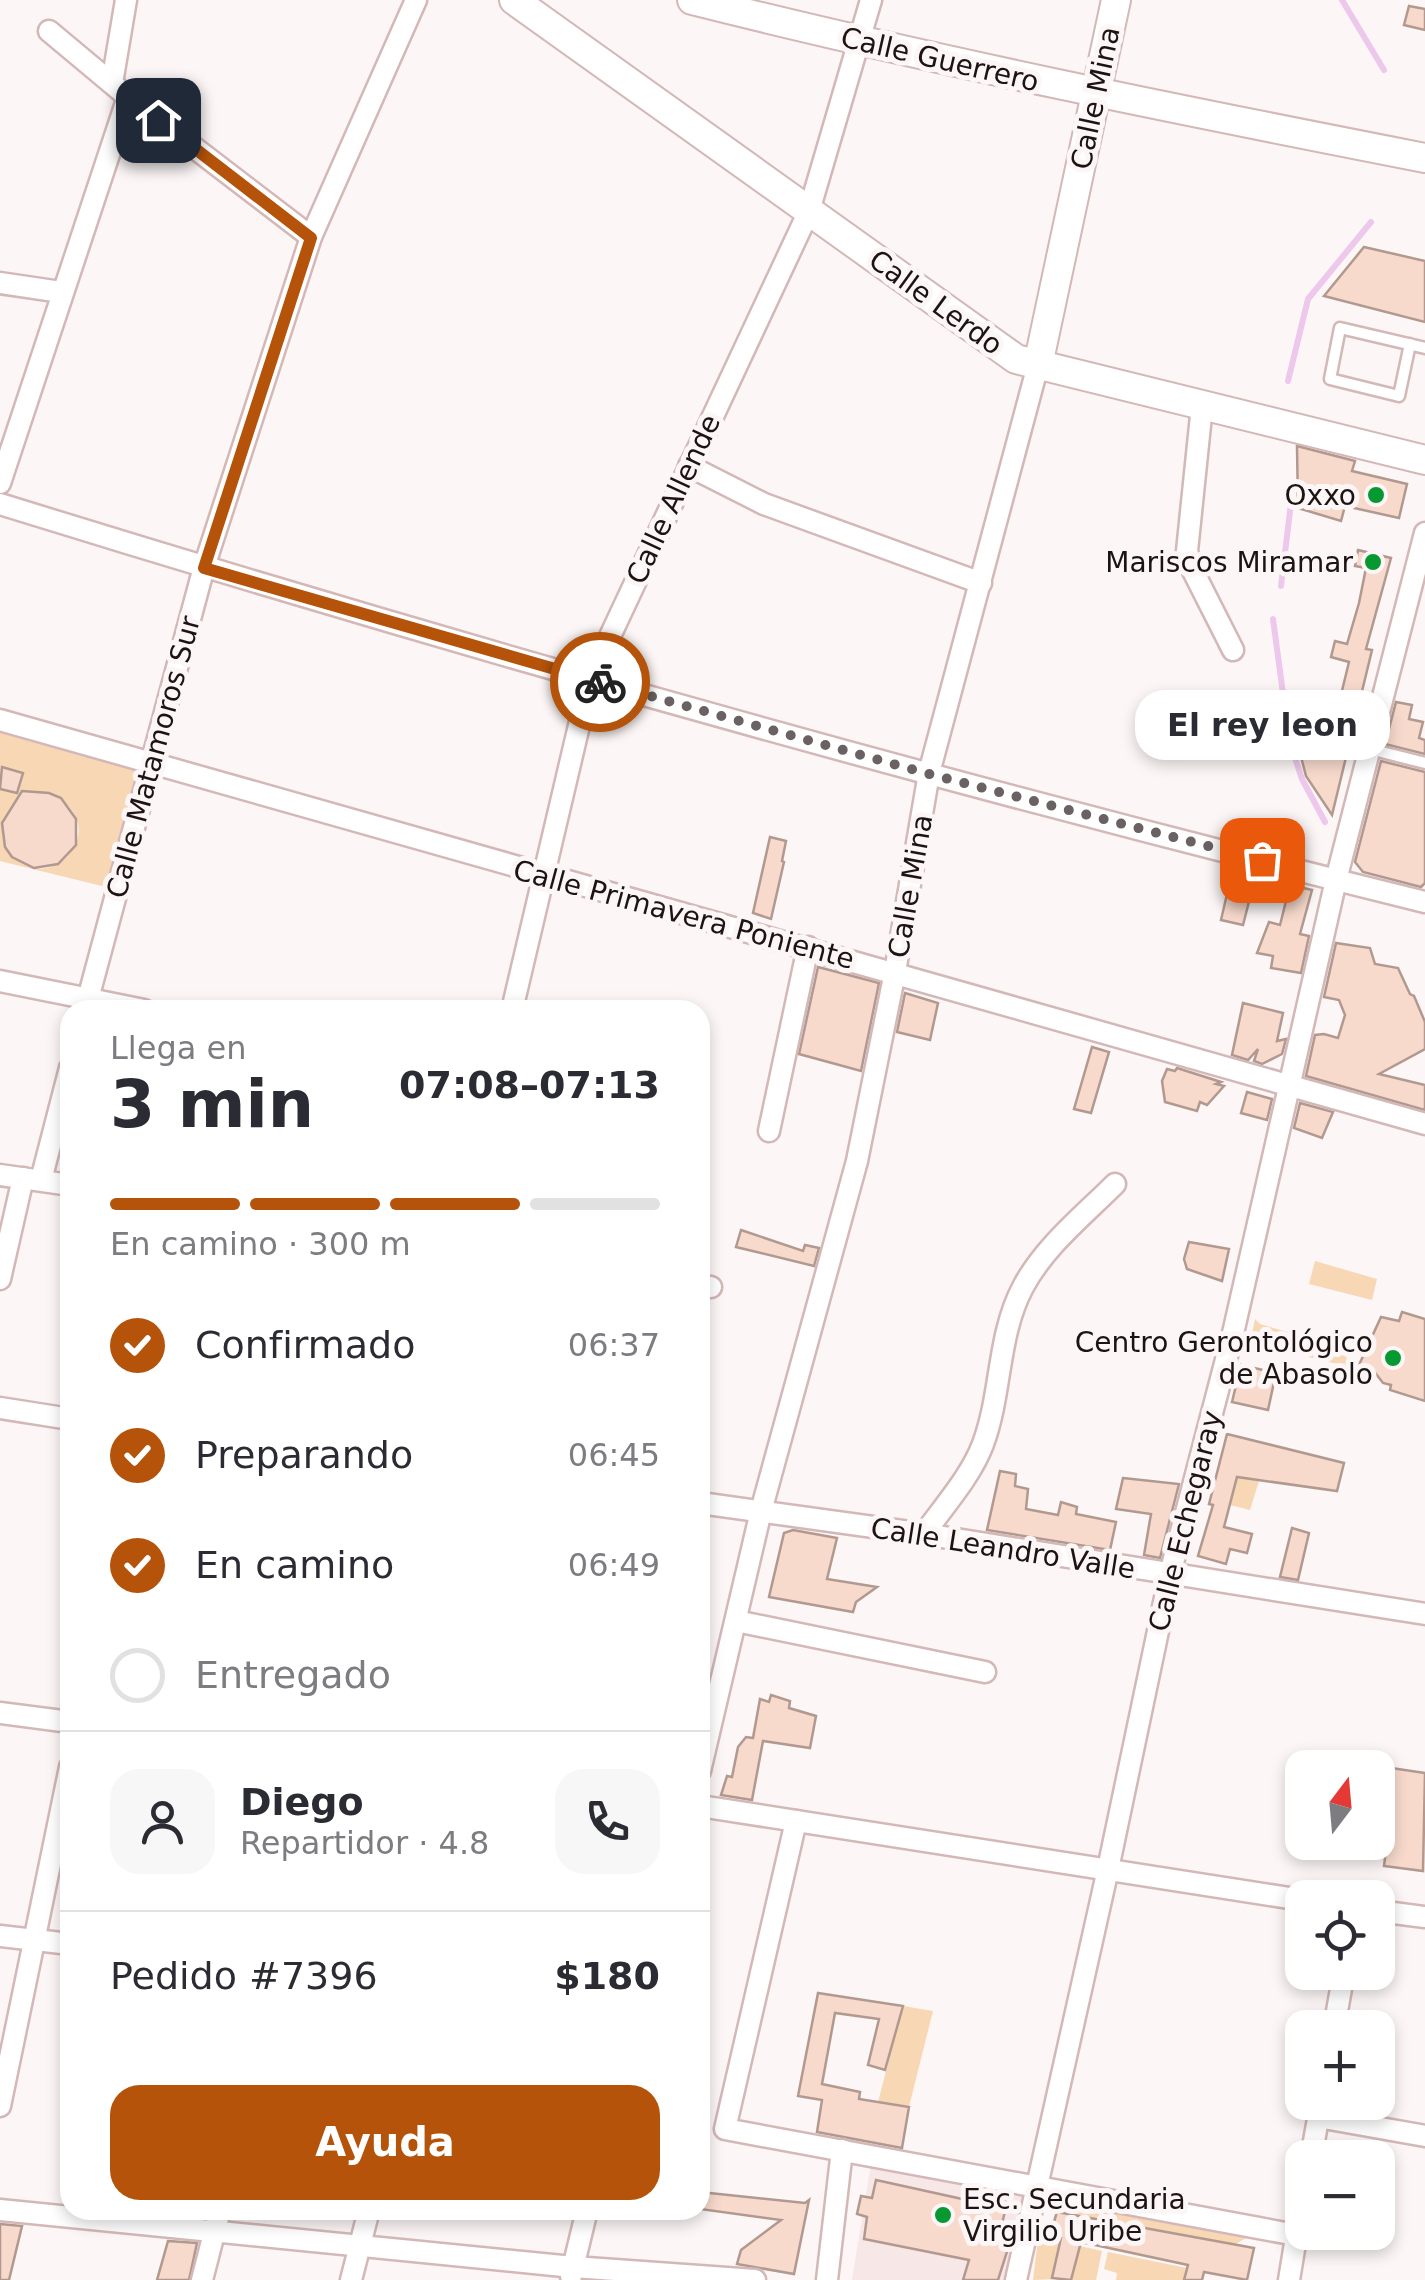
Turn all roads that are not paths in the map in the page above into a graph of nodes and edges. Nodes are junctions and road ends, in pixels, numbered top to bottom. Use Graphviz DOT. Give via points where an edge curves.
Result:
graph roads {
  1 [pos="126,0"];
  2 [pos="416,0"];
  3 [pos="514,0"];
  4 [pos="692,0"];
  5 [pos="871,0"];
  6 [pos="1116,0"];
  7 [pos="49,31"];
  8 [pos="860,42"];
  9 [pos="120,90"];
  10 [pos="1097,94"];
  11 [pos="1425,158"];
  12 [pos="809,211"];
  13 [pos="311,238"];
  14 [pos="0,283"];
  15 [pos="61,292"];
  16 [pos="1410,344"];
  17 [pos="1425,348"];
  18 [pos="1038,366"];
  19 [pos="1202,406"];
  20 [pos="1425,461"];
  21 [pos="689,466"];
  22 [pos="0,484"];
  23 [pos="0,504"];
  24 [pos="1425,533"];
  25 [pos="204,568"];
  26 [pos="1420,572"];
  27 [pos="982,583"];
  28 [pos="1233,650"];
  29 [pos="590,679"];
  30 [pos="0,720"];
  31 [pos="1370,749"];
  32 [pos="150,763"];
  33 [pos="1425,763"];
  34 [pos="929,774"];
  35 [pos="542,875"];
  36 [pos="1336,880"];
  37 [pos="1425,902"];
  38 [pos="808,947"];
  39 [pos="896,972"];
  40 [pos="0,981"];
  41 [pos="68,1000"];
  42 [pos="87,1000"];
  43 [pos="514,1000"];
  44 [pos="1288,1083"];
  45 [pos="60,1097"];
  46 [pos="1425,1124"];
  47 [pos="769,1130"];
  48 [pos="0,1174"];
  49 [pos="32,1179"];
  50 [pos="60,1183"];
  51 [pos="1115,1184"];
  52 [pos="0,1279"];
  53 [pos="0,1408"];
  54 [pos="60,1417"];
  55 [pos="710,1503"];
  56 [pos="761,1511"];
  57 [pos="924,1534"];
  58 [pos="1170,1574"];
  59 [pos="1425,1614"];
  60 [pos="736,1622"];
  61 [pos="985,1672"];
  62 [pos="0,1713"];
  63 [pos="60,1721"];
  64 [pos="710,1729"];
  65 [pos="710,1808"];
  66 [pos="60,1816"];
  67 [pos="796,1821"];
  68 [pos="1108,1869"];
  69 [pos="1285,1897"];
  70 [pos="1395,1913"];
  71 [pos="1425,1916"];
  72 [pos="0,1936"];
  73 [pos="35,1940"];
  74 [pos="60,1943"];
  75 [pos="0,2106"];
  76 [pos="1360,2120"];
  77 [pos="1425,2136"];
  78 [pos="842,2150"];
  79 [pos="1036,2187"];
  80 [pos="0,2210"];
  81 [pos="60,2213"];
  82 [pos="217,2220"];
  83 [pos="366,2220"];
  84 [pos="584,2220"];
  85 [pos="1285,2234"];
  86 [pos="360,2246"];
  87 [pos="1294,2250"];
  88 [pos="571,2274"];
  89 [pos="202,2280"];
  90 [pos="351,2280"];
  91 [pos="755,2280"];
  92 [pos="827,2280"];
  93 [pos="1016,2280"];
  94 [pos="1289,2280"];
  1 -- 9 [label="street"];
  2 -- 13 [label="street, Calle Matamoros Sur"];
  3 -- 12 [label="street, Calle Lerdo"];
  4 -- 8 [label="street, Calle Guerrero"];
  5 -- 8 [label="street, Calle Allende"];
  6 -- 10 [label="street, Calle Mina"];
  7 -- 9 [label="street"];
  8 -- 10 [label="street, Calle Guerrero"];
  8 -- 12 [label="street, Calle Allende"];
  9 -- 13 [label="street"];
  9 -- 15 [label="street"];
  10 -- 11 [label="street, Calle Guerrero"];
  10 -- 18 [label="street, Calle Mina"];
  12 -- 18 [label="street, Calle Lerdo" via="1016,359"];
  12 -- 21 [label="street, Calle Allende"];
  13 -- 25 [label="street, Calle Matamoros Sur"];
  14 -- 15 [label="street"];
  15 -- 22 [label="street"];
  16 -- 16 [label="lane" via="1340,328 1330,379 1399,396"];
  16 -- 17 [label="lane"];
  18 -- 19 [label="street, Calle Lerdo"];
  18 -- 27 [label="street, Calle Mina"];
  19 -- 20 [label="street, Calle Lerdo"];
  19 -- 28 [label="street" via="1187,550"];
  21 -- 27 [label="street" via="764,504"];
  21 -- 29 [label="street, Calle Allende"];
  23 -- 25 [label="street"];
  24 -- 26 [label="street, Calle Echegaray"];
  25 -- 29 [label="street"];
  25 -- 32 [label="street, Calle Matamoros Sur"];
  26 -- 31 [label="street, Calle Echegaray"];
  27 -- 34 [label="street, Calle Mina"];
  29 -- 34 [label="street"];
  29 -- 35 [label="street, Calle Allende"];
  30 -- 32 [label="street, Calle Primavera Poniente"];
  31 -- 33 [label="lane"];
  31 -- 36 [label="street, Calle Echegaray"];
  32 -- 35 [label="street, Calle Primavera Poniente"];
  32 -- 42 [label="street, Calle Matamoros Sur"];
  34 -- 36 [label="street"];
  34 -- 39 [label="street, Calle Mina"];
  35 -- 38 [label="street, Calle Primavera Poniente"];
  35 -- 43 [label="street, Calle Allende"];
  36 -- 37 [label="street"];
  36 -- 44 [label="street, Calle Echegaray"];
  38 -- 39 [label="street, Calle Primavera Poniente"];
  38 -- 47 [label="street"];
  39 -- 44 [label="street, Calle Primavera Poniente"];
  39 -- 56 [label="street, Calle Mina" via="858,1162"];
  40 -- 41 [label="street"];
  44 -- 46 [label="street, Calle Primavera Poniente"];
  44 -- 58 [label="street, Calle Echegaray"];
  45 -- 49 [label="street"];
  48 -- 49 [label="street"];
  49 -- 50 [label="street"];
  49 -- 52 [label="street"];
  51 -- 57 [label="street" via="1050,1249 1023,1287 1005,1336 984,1441"];
  53 -- 54 [label="street"];
  55 -- 56 [label="street, Calle Leandro Valle"];
  56 -- 57 [label="street, Calle Leandro Valle"];
  56 -- 60 [label="street, Calle Mina"];
  57 -- 58 [label="street, Calle Leandro Valle"];
  58 -- 59 [label="street, Calle Leandro Valle"];
  58 -- 68 [label="street, Calle Echegaray"];
  60 -- 61 [label="street"];
  60 -- 64 [label="street, Calle Mina"];
  62 -- 63 [label="street"];
  65 -- 67 [label="street"];
  66 -- 73 [label="street"];
  67 -- 68 [label="street"];
  67 -- 78 [label="street" via="725,2129"];
  68 -- 69 [label="street"];
  68 -- 79 [label="street, Calle Echegaray"];
  70 -- 71 [label="street"];
  72 -- 73 [label="street"];
  73 -- 74 [label="street"];
  73 -- 75 [label="street"];
  76 -- 77 [label="street"];
  78 -- 79 [label="street"];
  78 -- 92 [label="street"];
  79 -- 85 [label="street"];
  79 -- 93 [label="street, Calle Echegaray"];
  80 -- 81 [label="street"];
  82 -- 86 [label="street"];
  82 -- 89 [label="street"];
  83 -- 86 [label="street"];
  84 -- 88 [label="street"];
  86 -- 88 [label="street"];
  86 -- 90 [label="street"];
  87 -- 94 [label="street"];
  88 -- 91 [label="street"];
}
